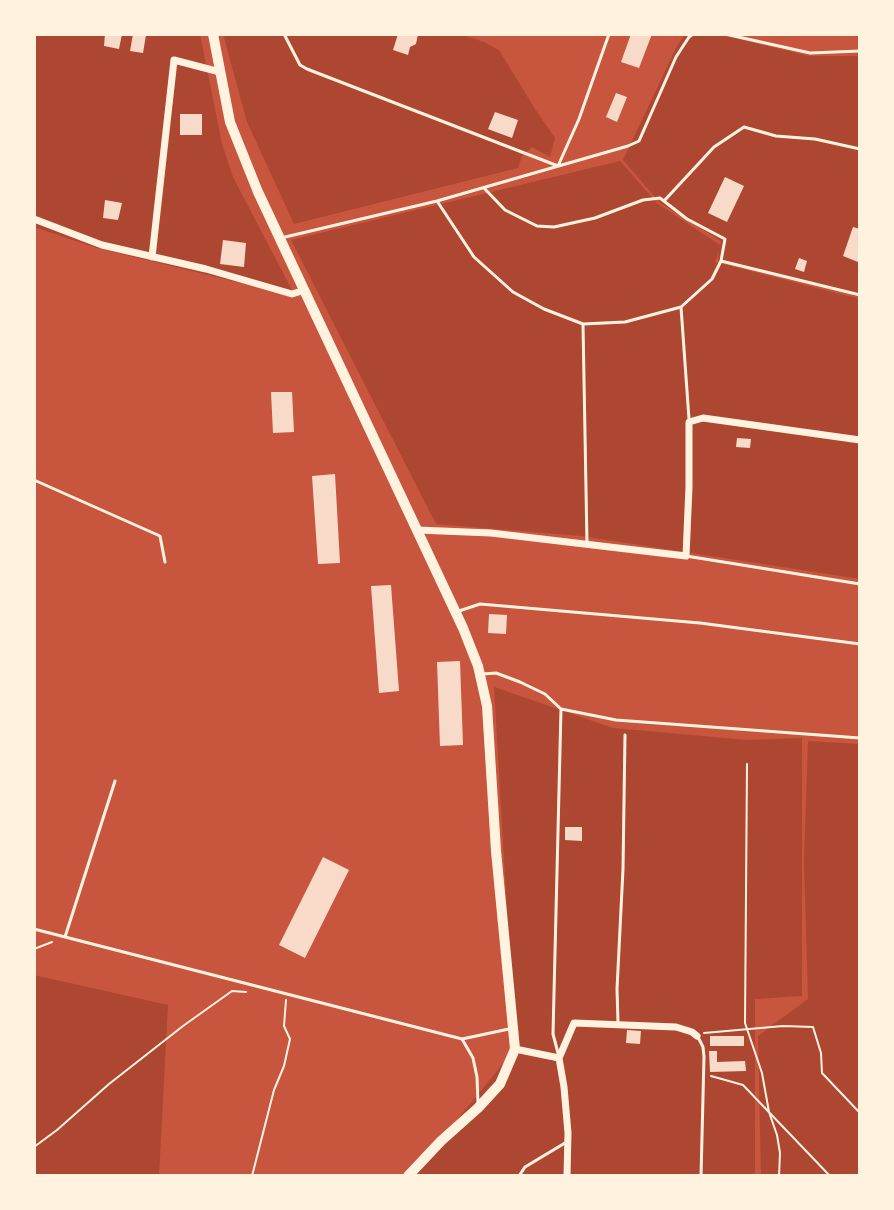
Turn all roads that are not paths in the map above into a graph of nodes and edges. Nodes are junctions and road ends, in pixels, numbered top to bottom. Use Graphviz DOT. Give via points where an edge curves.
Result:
graph roads {
  1 [pos="213,34"];
  2 [pos="284,34"];
  3 [pos="609,34"];
  4 [pos="693,34"];
  5 [pos="725,34"];
  6 [pos="860,51"];
  7 [pos="220,72"];
  8 [pos="860,149"];
  9 [pos="558,166"];
  10 [pos="484,188"];
  11 [pos="437,201"];
  12 [pos="664,201"];
  13 [pos="34,219"];
  14 [pos="281,238"];
  15 [pos="152,257"];
  16 [pos="721,261"];
  17 [pos="305,290"];
  18 [pos="860,295"];
  19 [pos="681,307"];
  20 [pos="583,324"];
  21 [pos="689,422"];
  22 [pos="860,440"];
  23 [pos="34,480"];
  24 [pos="417,530"];
  25 [pos="587,544"];
  26 [pos="686,556"];
  27 [pos="165,562"];
  28 [pos="860,584"];
  29 [pos="456,613"];
  30 [pos="860,644"];
  31 [pos="479,674"];
  32 [pos="561,709"];
  33 [pos="625,735"];
  34 [pos="860,738"];
  35 [pos="115,781"];
  36 [pos="34,929"];
  37 [pos="65,937"];
  38 [pos="618,1025"];
  39 [pos="513,1029"];
  40 [pos="697,1036"];
  41 [pos="462,1039"];
  42 [pos="515,1049"];
  43 [pos="559,1058"];
  44 [pos="478,1108"];
  45 [pos="568,1141"];
  46 [pos="408,1176"];
  47 [pos="519,1176"];
  48 [pos="567,1176"];
  49 [pos="701,1176"];
  1 -- 7 [label="main road"];
  2 -- 9 [label="lane" via="307,69"];
  3 -- 9 [label="lane"];
  4 -- 9 [label="lane" via="676,57 639,141"];
  5 -- 6 [label="lane" via="810,53"];
  7 -- 14 [label="main road" via="230,122"];
  7 -- 15 [label="street" via="174,60"];
  8 -- 12 [label="lane" via="744,127 714,147"];
  9 -- 10 [label="lane"];
  10 -- 11 [label="lane"];
  10 -- 12 [label="lane" via="505,210 537,226 595,218 643,200"];
  11 -- 14 [label="lane"];
  11 -- 20 [label="lane" via="474,257 513,292"];
  12 -- 16 [label="lane" via="725,239"];
  13 -- 15 [label="street"];
  14 -- 17 [label="main road"];
  15 -- 17 [label="street" via="292,294"];
  16 -- 18 [label="lane"];
  16 -- 19 [label="lane" via="712,279"];
  17 -- 24 [label="main road"];
  19 -- 20 [label="lane" via="625,322"];
  19 -- 21 [label="lane"];
  20 -- 25 [label="lane"];
  21 -- 22 [label="street" via="703,418"];
  21 -- 26 [label="street"];
  23 -- 27 [label="lane" via="160,536"];
  24 -- 25 [label="street"];
  24 -- 29 [label="main road"];
  25 -- 26 [label="street"];
  26 -- 28 [label="lane"];
  29 -- 30 [label="lane" via="480,604 700,623"];
  29 -- 31 [label="main road"];
  31 -- 32 [label="lane" via="496,673 520,682"];
  31 -- 39 [label="main road" via="487,706"];
  32 -- 34 [label="lane" via="616,720"];
  32 -- 43 [label="lane" via="553,1034"];
  33 -- 38 [label="lane"];
  35 -- 37 [label="lane"];
  36 -- 37 [label="lane"];
  37 -- 41 [label="lane"];
  38 -- 40 [label="street" via="676,1027"];
  38 -- 43 [label="street" via="574,1023"];
  39 -- 41 [label="lane"];
  39 -- 42 [label="main road"];
  40 -- 49 [label="lane" via="704,1074"];
  41 -- 44 [label="lane" via="473,1058"];
  42 -- 43 [label="street"];
  42 -- 44 [label="main road" via="500,1084"];
  43 -- 45 [label="street"];
  44 -- 46 [label="main road"];
  45 -- 47 [label="lane"];
  45 -- 48 [label="street"];
}
